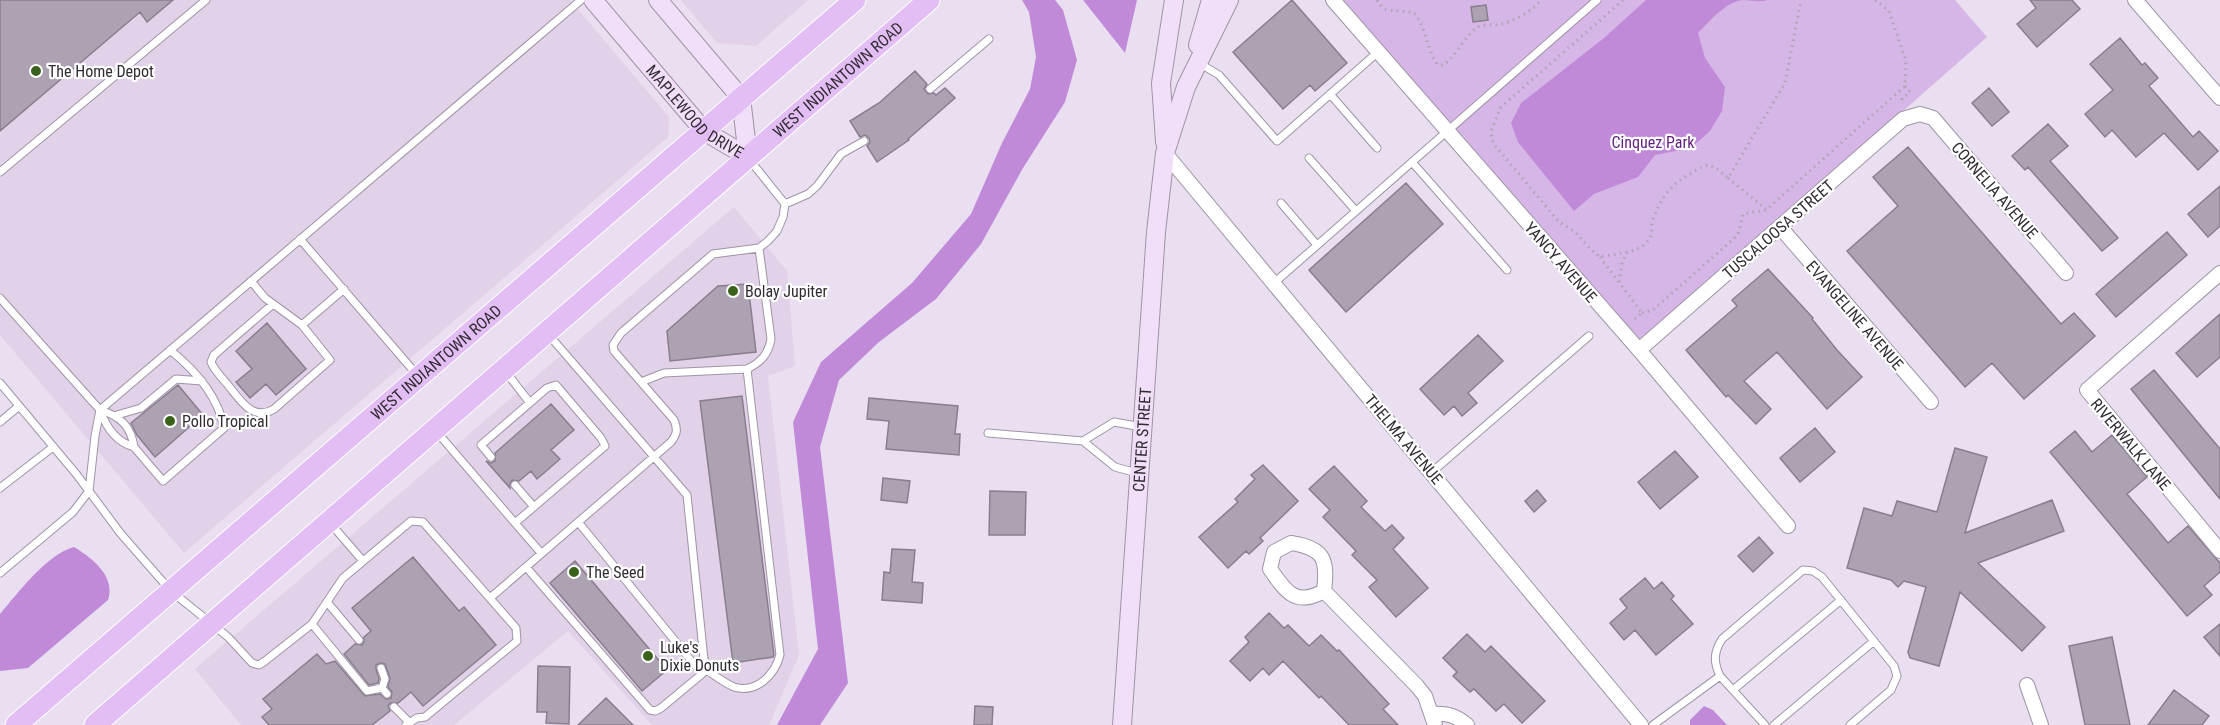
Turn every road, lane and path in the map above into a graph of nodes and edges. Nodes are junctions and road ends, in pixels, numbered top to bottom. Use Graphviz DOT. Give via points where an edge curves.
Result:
graph roads {
  1 [pos="206,0"];
  2 [pos="580,0"];
  3 [pos="593,0"];
  4 [pos="658,0"];
  5 [pos="855,0"];
  6 [pos="929,0"];
  7 [pos="1174,0"];
  8 [pos="1211,0"];
  9 [pos="1229,0"];
  10 [pos="1333,0"];
  11 [pos="1377,0"];
  12 [pos="1541,0"];
  13 [pos="1597,0"];
  14 [pos="1623,0"];
  15 [pos="1801,0"];
  16 [pos="1874,0"];
  17 [pos="2135,0"];
  18 [pos="989,39"];
  19 [pos="1378,52"];
  20 [pos="1199,63"];
  21 [pos="1186,87"];
  22 [pos="930,89"];
  23 [pos="1330,94"];
  24 [pos="741,98"];
  25 [pos="2220,98"];
  26 [pos="1920,114"];
  27 [pos="704,131"];
  28 [pos="1446,131"];
  29 [pos="864,141"];
  30 [pos="1377,148"];
  31 [pos="1166,153"];
  32 [pos="748,157"];
  33 [pos="1309,158"];
  34 [pos="1412,162"];
  35 [pos="0,172"];
  36 [pos="1728,178"];
  37 [pos="1281,203"];
  38 [pos="785,204"];
  39 [pos="1766,210"];
  40 [pos="1356,211"];
  41 [pos="1780,227"];
  42 [pos="300,239"];
  43 [pos="1317,245"];
  44 [pos="759,248"];
  45 [pos="1627,252"];
  46 [pos="1600,257"];
  47 [pos="1506,270"];
  48 [pos="2066,273"];
  49 [pos="2220,273"];
  50 [pos="251,281"];
  51 [pos="1619,282"];
  52 [pos="1274,283"];
  53 [pos="344,290"];
  54 [pos="0,298"];
  55 [pos="273,304"];
  56 [pos="1642,313"];
  57 [pos="302,325"];
  58 [pos="1622,331"];
  59 [pos="546,332"];
  60 [pos="1589,336"];
  61 [pos="170,350"];
  62 [pos="1639,350"];
  63 [pos="504,369"];
  64 [pos="747,369"];
  65 [pos="419,376"];
  66 [pos="202,381"];
  67 [pos="641,382"];
  68 [pos="0,383"];
  69 [pos="530,402"];
  70 [pos="1931,402"];
  71 [pos="19,406"];
  72 [pos="100,410"];
  73 [pos="117,415"];
  74 [pos="0,422"];
  75 [pos="1142,427"];
  76 [pos="435,429"];
  77 [pos="988,433"];
  78 [pos="1083,441"];
  79 [pos="53,447"];
  80 [pos="134,447"];
  81 [pos="654,455"];
  82 [pos="491,457"];
  83 [pos="1432,472"];
  84 [pos="1139,474"];
  85 [pos="515,485"];
  86 [pos="0,488"];
  87 [pos="89,491"];
  88 [pos="534,507"];
  89 [pos="329,521"];
  90 [pos="515,523"];
  91 [pos="579,523"];
  92 [pos="1788,526"];
  93 [pos="2220,551"];
  94 [pos="542,553"];
  95 [pos="363,561"];
  96 [pos="526,567"];
  97 [pos="0,573"];
  98 [pos="171,591"];
  99 [pos="1324,591"];
  100 [pos="490,598"];
  101 [pos="1841,600"];
  102 [pos="327,602"];
  103 [pos="211,624"];
  104 [pos="312,624"];
  105 [pos="359,640"];
  106 [pos="1874,641"];
  107 [pos="381,668"];
  108 [pos="703,672"];
  109 [pos="1720,676"];
  110 [pos="2027,685"];
  111 [pos="1733,690"];
  112 [pos="394,707"];
  113 [pos="1433,719"];
  114 [pos="408,724"];
  115 [pos="16,725"];
  116 [pos="95,725"];
  117 [pos="1122,725"];
  118 [pos="1467,725"];
  119 [pos="1641,725"];
  120 [pos="1653,725"];
  121 [pos="1765,725"];
  122 [pos="1774,725"];
  123 [pos="1850,725"];
  124 [pos="2041,725"];
  1 -- 35 [label="lane"];
  2 -- 42 [label="lane"];
  3 -- 27 [label="street, MAPLEWOOD DRIVE"];
  4 -- 24 [label="street"];
  5 -- 24 [label="main road, WEST INDIANTOWN ROAD"];
  6 -- 32 [label="main road, WEST INDIANTOWN ROAD"];
  7 -- 31 [label="street, CENTER STREET" via="1161,83"];
  8 -- 21 [label="street"];
  9 -- 20 [label="street, CENTER STREET"];
  10 -- 19 [label="street, YANCY AVENUE"];
  11 -- 12 [label="path" via="1388,11 1414,13 1423,26 1432,58 1443,66 1483,23 1500,24 1516,19"];
  13 -- 28 [label="lane"];
  14 -- 46 [label="path" via="1500,108 1491,132 1494,143 1559,222"];
  15 -- 36 [label="path" via="1785,83"];
  16 -- 39 [label="path" via="1888,11 1892,21 1906,61 1905,86"];
  17 -- 25 [label="street"];
  18 -- 22 [label="lane"];
  19 -- 23 [label="lane"];
  19 -- 28 [label="street, YANCY AVENUE"];
  20 -- 21 [label="street, CENTER STREET"];
  20 -- 23 [label="lane" via="1219,75 1277,141"];
  21 -- 31 [label="street, CENTER STREET"];
  23 -- 30 [label="lane"];
  24 -- 27 [label="main road, WEST INDIANTOWN ROAD"];
  24 -- 32 [label="street, MAPLEWOOD DRIVE"];
  26 -- 41 [label="street, TUSCALOOSA STREET" via="1903,119"];
  26 -- 48 [label="street, CORNELIA AVENUE" via="1933,118"];
  27 -- 32 [label="street, MAPLEWOOD DRIVE"];
  27 -- 65 [label="main road, WEST INDIANTOWN ROAD"];
  28 -- 34 [label="lane"];
  28 -- 58 [label="street, YANCY AVENUE"];
  29 -- 38 [label="lane" via="841,154 808,194"];
  31 -- 52 [label="street, THELMA AVENUE"];
  31 -- 75 [label="street, CENTER STREET" via="1156,232"];
  32 -- 38 [label="lane"];
  32 -- 59 [label="main road, WEST INDIANTOWN ROAD"];
  33 -- 40 [label="lane"];
  34 -- 40 [label="lane"];
  34 -- 47 [label="lane"];
  36 -- 39 [label="path"];
  36 -- 45 [label="path" via="1707,165 1669,188 1652,221 1647,243"];
  37 -- 43 [label="lane"];
  38 -- 44 [label="lane" via="777,231"];
  39 -- 56 [label="path" via="1743,214 1738,235 1653,310"];
  40 -- 43 [label="lane"];
  41 -- 62 [label="street, TUSCALOOSA STREET"];
  41 -- 70 [label="street, EVANGELINE AVENUE"];
  42 -- 50 [label="lane"];
  42 -- 53 [label="lane"];
  43 -- 52 [label="lane"];
  44 -- 64 [label="lane" via="771,339 762,360"];
  44 -- 67 [label="lane" via="713,254 615,340 614,351"];
  45 -- 46 [label="path"];
  45 -- 51 [label="path"];
  46 -- 51 [label="path"];
  49 -- 93 [label="street, RIVERWALK LANE" via="2087,390"];
  50 -- 55 [label="lane"];
  50 -- 61 [label="lane"];
  51 -- 56 [label="path"];
  52 -- 83 [label="street, THELMA AVENUE"];
  53 -- 57 [label="lane"];
  53 -- 65 [label="lane"];
  54 -- 72 [label="lane"];
  55 -- 57 [label="lane"];
  55 -- 57 [label="lane" via="212,360 244,406 258,413 271,411 330,360"];
  56 -- 58 [label="path"];
  58 -- 62 [label="street, YANCY AVENUE"];
  59 -- 63 [label="main road, WEST INDIANTOWN ROAD"];
  59 -- 81 [label="lane"];
  60 -- 83 [label="lane"];
  61 -- 66 [label="lane"];
  61 -- 72 [label="lane"];
  62 -- 92 [label="street, YANCY AVENUE"];
  63 -- 69 [label="lane"];
  63 -- 76 [label="main road, WEST INDIANTOWN ROAD"];
  64 -- 67 [label="lane" via="664,373"];
  64 -- 108 [label="lane" via="780,655 767,679 744,688"];
  65 -- 98 [label="main road, WEST INDIANTOWN ROAD"];
  66 -- 73 [label="lane" via="176,379 141,408"];
  66 -- 80 [label="lane" via="219,409 224,428 165,480 160,480"];
  67 -- 81 [label="lane" via="674,420 677,429 671,442"];
  68 -- 71 [label="lane"];
  69 -- 82 [label="lane" via="480,445"];
  69 -- 88 [label="lane" via="556,385 605,446"];
  71 -- 74 [label="lane"];
  71 -- 79 [label="lane"];
  72 -- 73 [label="lane"];
  72 -- 80 [label="lane" via="106,426 124,444"];
  72 -- 87 [label="lane"];
  73 -- 80 [label="lane" via="133,437"];
  75 -- 78 [label="lane" via="1114,422"];
  75 -- 84 [label="street, CENTER STREET"];
  76 -- 89 [label="main road, WEST INDIANTOWN ROAD"];
  76 -- 90 [label="lane"];
  77 -- 78 [label="lane"];
  78 -- 84 [label="lane" via="1115,467"];
  79 -- 86 [label="lane"];
  79 -- 87 [label="lane"];
  81 -- 91 [label="lane"];
  81 -- 108 [label="lane" via="687,495"];
  83 -- 119 [label="street, THELMA AVENUE"];
  84 -- 117 [label="street, CENTER STREET"];
  85 -- 88 [label="lane"];
  87 -- 97 [label="lane" via="73,512"];
  87 -- 98 [label="lane"];
  88 -- 90 [label="lane"];
  89 -- 95 [label="lane"];
  89 -- 103 [label="main road, WEST INDIANTOWN ROAD"];
  90 -- 94 [label="lane"];
  91 -- 94 [label="lane"];
  91 -- 108 [label="lane"];
  94 -- 96 [label="lane"];
  95 -- 100 [label="lane" via="411,521 423,522"];
  95 -- 102 [label="lane" via="343,578"];
  96 -- 100 [label="lane"];
  96 -- 108 [label="lane" via="650,710 661,708"];
  98 -- 103 [label="lane"];
  98 -- 115 [label="main road, WEST INDIANTOWN ROAD"];
  99 -- 99 [label="street" via="1326,573 1317,551 1291,543 1274,552 1270,569 1284,589 1298,598 1312,598"];
  99 -- 113 [label="street" via="1417,686"];
  100 -- 114 [label="lane" via="516,628 517,641 425,717"];
  101 -- 106 [label="lane"];
  101 -- 109 [label="lane" via="1822,577 1803,570 1722,639 1714,651"];
  101 -- 111 [label="lane"];
  102 -- 104 [label="lane"];
  102 -- 105 [label="lane"];
  103 -- 104 [label="lane" via="252,663 259,665"];
  103 -- 116 [label="main road, WEST INDIANTOWN ROAD"];
  104 -- 107 [label="lane" via="368,691 384,691"];
  106 -- 122 [label="lane"];
  106 -- 123 [label="lane" via="1897,676 1891,690"];
  109 -- 111 [label="lane"];
  109 -- 120 [label="lane"];
  110 -- 124 [label="street"];
  111 -- 121 [label="lane"];
  112 -- 114 [label="lane"];
  113 -- 118 [label="street" via="1447,713"];
}
